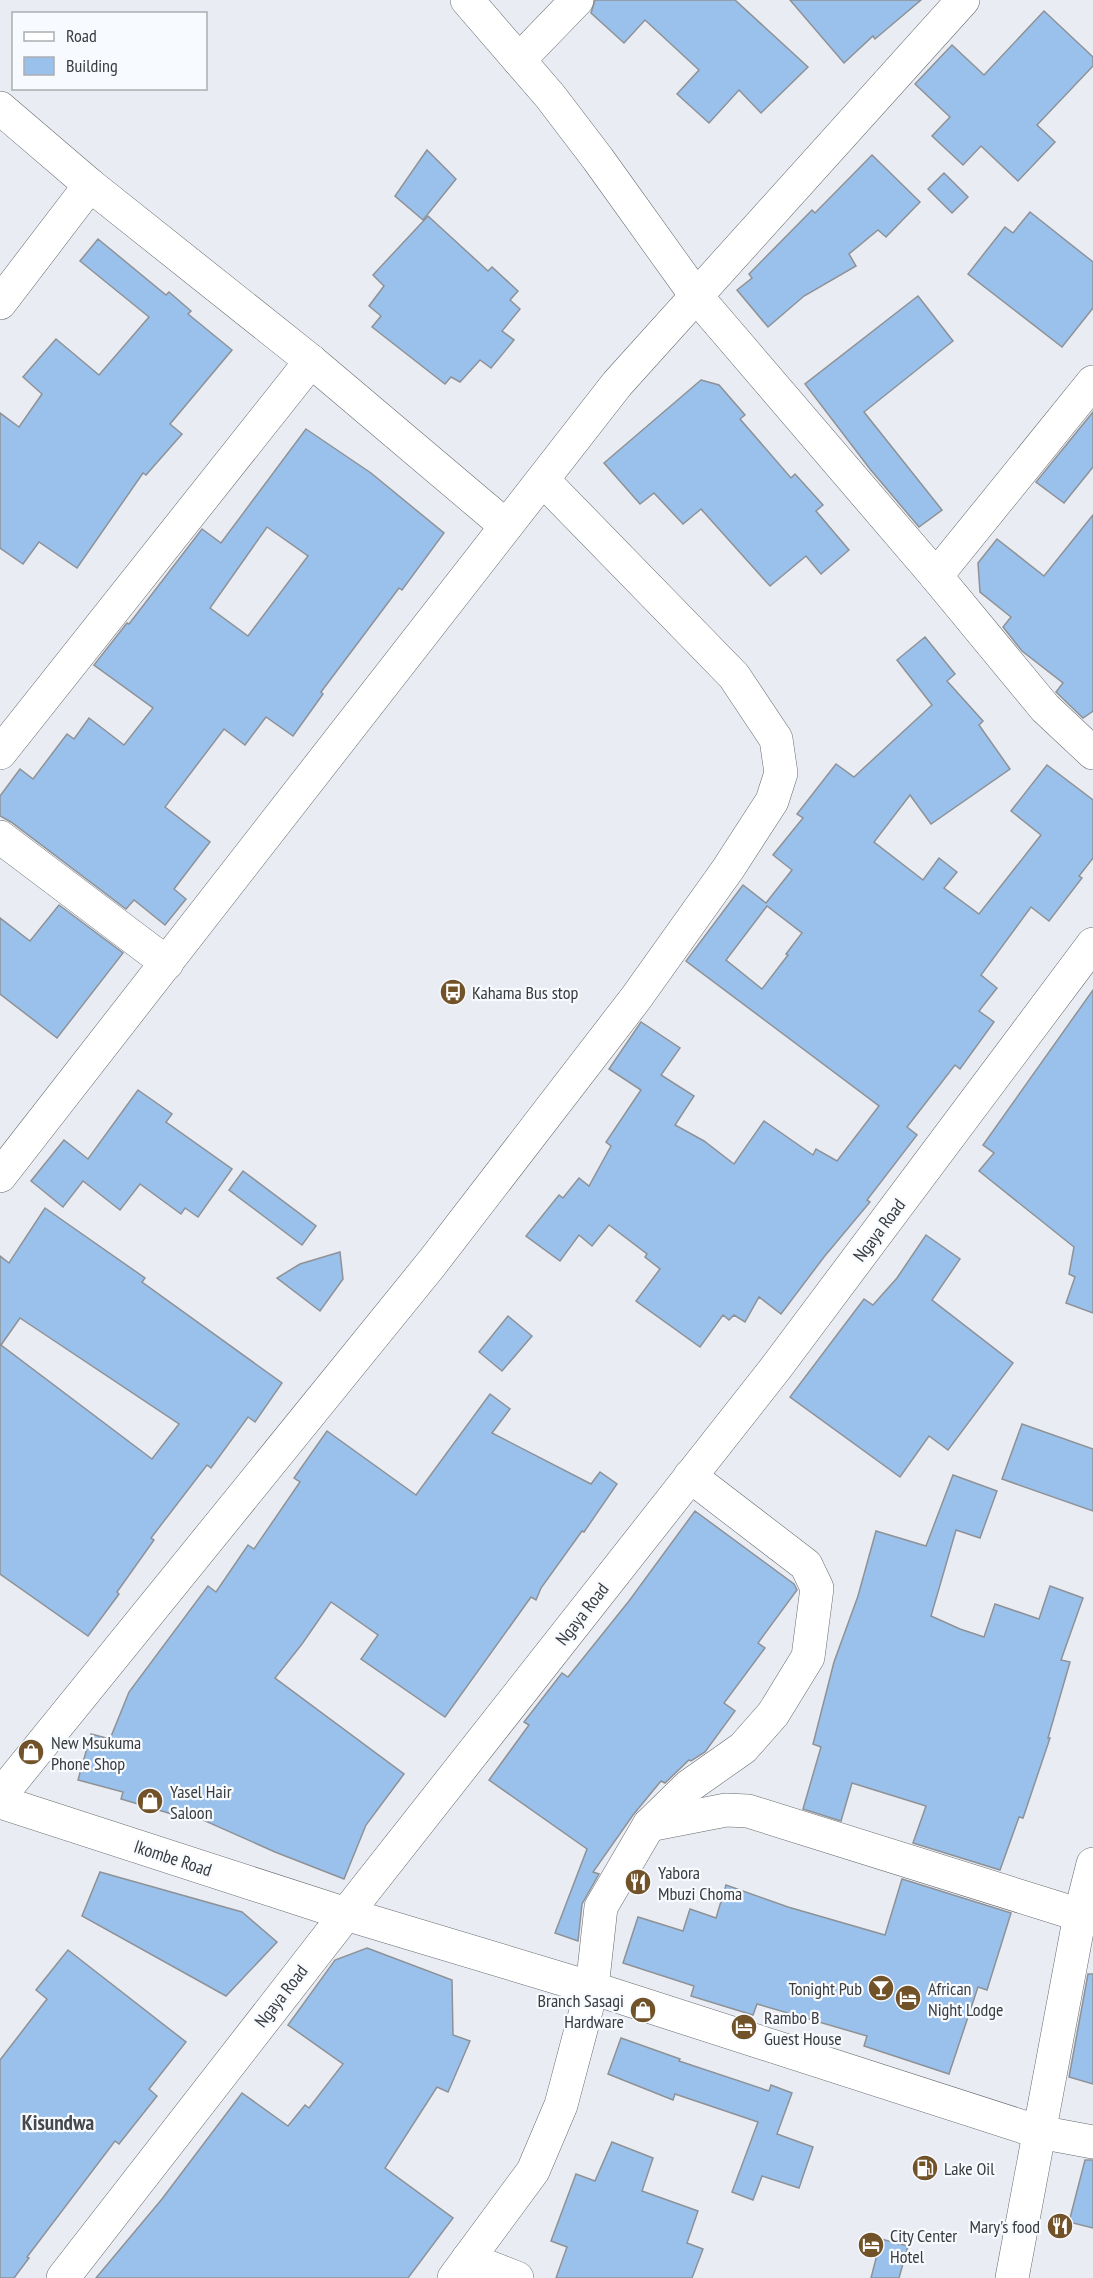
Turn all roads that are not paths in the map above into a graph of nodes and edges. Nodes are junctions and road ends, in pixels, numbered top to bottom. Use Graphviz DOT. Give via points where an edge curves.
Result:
graph roads {
  1 [pos="467,0"];
  2 [pos="577,0"];
  3 [pos="963,0"];
  4 [pos="519,60"];
  5 [pos="0,108"];
  6 [pos="90,185"];
  7 [pos="697,297"];
  8 [pos="0,303"];
  9 [pos="311,361"];
  10 [pos="1093,382"];
  11 [pos="543,480"];
  12 [pos="506,526"];
  13 [pos="936,576"];
  14 [pos="0,753"];
  15 [pos="1093,753"];
  16 [pos="0,837"];
  17 [pos="1093,944"];
  18 [pos="167,963"];
  19 [pos="0,1176"];
  20 [pos="690,1476"];
  21 [pos="0,1796"];
  22 [pos="0,1802"];
  23 [pos="649,1825"];
  24 [pos="1093,1864"];
  25 [pos="345,1914"];
  26 [pos="1080,1915"];
  27 [pos="592,1988"];
  28 [pos="1039,2132"];
  29 [pos="1093,2142"];
  30 [pos="461,2269"];
  31 [pos="63,2278"];
  32 [pos="517,2278"];
  33 [pos="1012,2278"];
  1 -- 4 [label="street"];
  2 -- 4 [label="street"];
  3 -- 7 [label="street"];
  4 -- 7 [label="street" via="598,159"];
  5 -- 6 [label="street"];
  6 -- 8 [label="street"];
  6 -- 9 [label="street"];
  7 -- 11 [label="street" via="618,384"];
  7 -- 13 [label="street"];
  9 -- 12 [label="street"];
  9 -- 14 [label="street"];
  10 -- 13 [label="street"];
  11 -- 12 [label="street"];
  11 -- 21 [label="street" via="734,676 777,739 781,773 772,801 636,998 439,1254"];
  12 -- 18 [label="street"];
  13 -- 15 [label="street" via="1045,708"];
  16 -- 18 [label="street"];
  17 -- 20 [label="street, Ngaya Road"];
  18 -- 19 [label="street"];
  20 -- 23 [label="street" via="806,1565 817,1588 808,1657 773,1714 743,1748 688,1786"];
  20 -- 25 [label="street, Ngaya Road"];
  22 -- 25 [label="street, Ikombe Road"];
  23 -- 26 [label="street" via="726,1810 748,1811"];
  23 -- 27 [label="street" via="601,1907"];
  24 -- 26 [label="street"];
  25 -- 27 [label="street, Ikombe Road"];
  25 -- 31 [label="street, Ngaya Road"];
  26 -- 28 [label="street"];
  27 -- 28 [label="street, Ikombe Road"];
  27 -- 30 [label="street" via="561,2105 532,2171"];
  28 -- 29 [label="street, Ikombe Road"];
  28 -- 33 [label="street"];
  30 -- 32 [label="street"];
}
